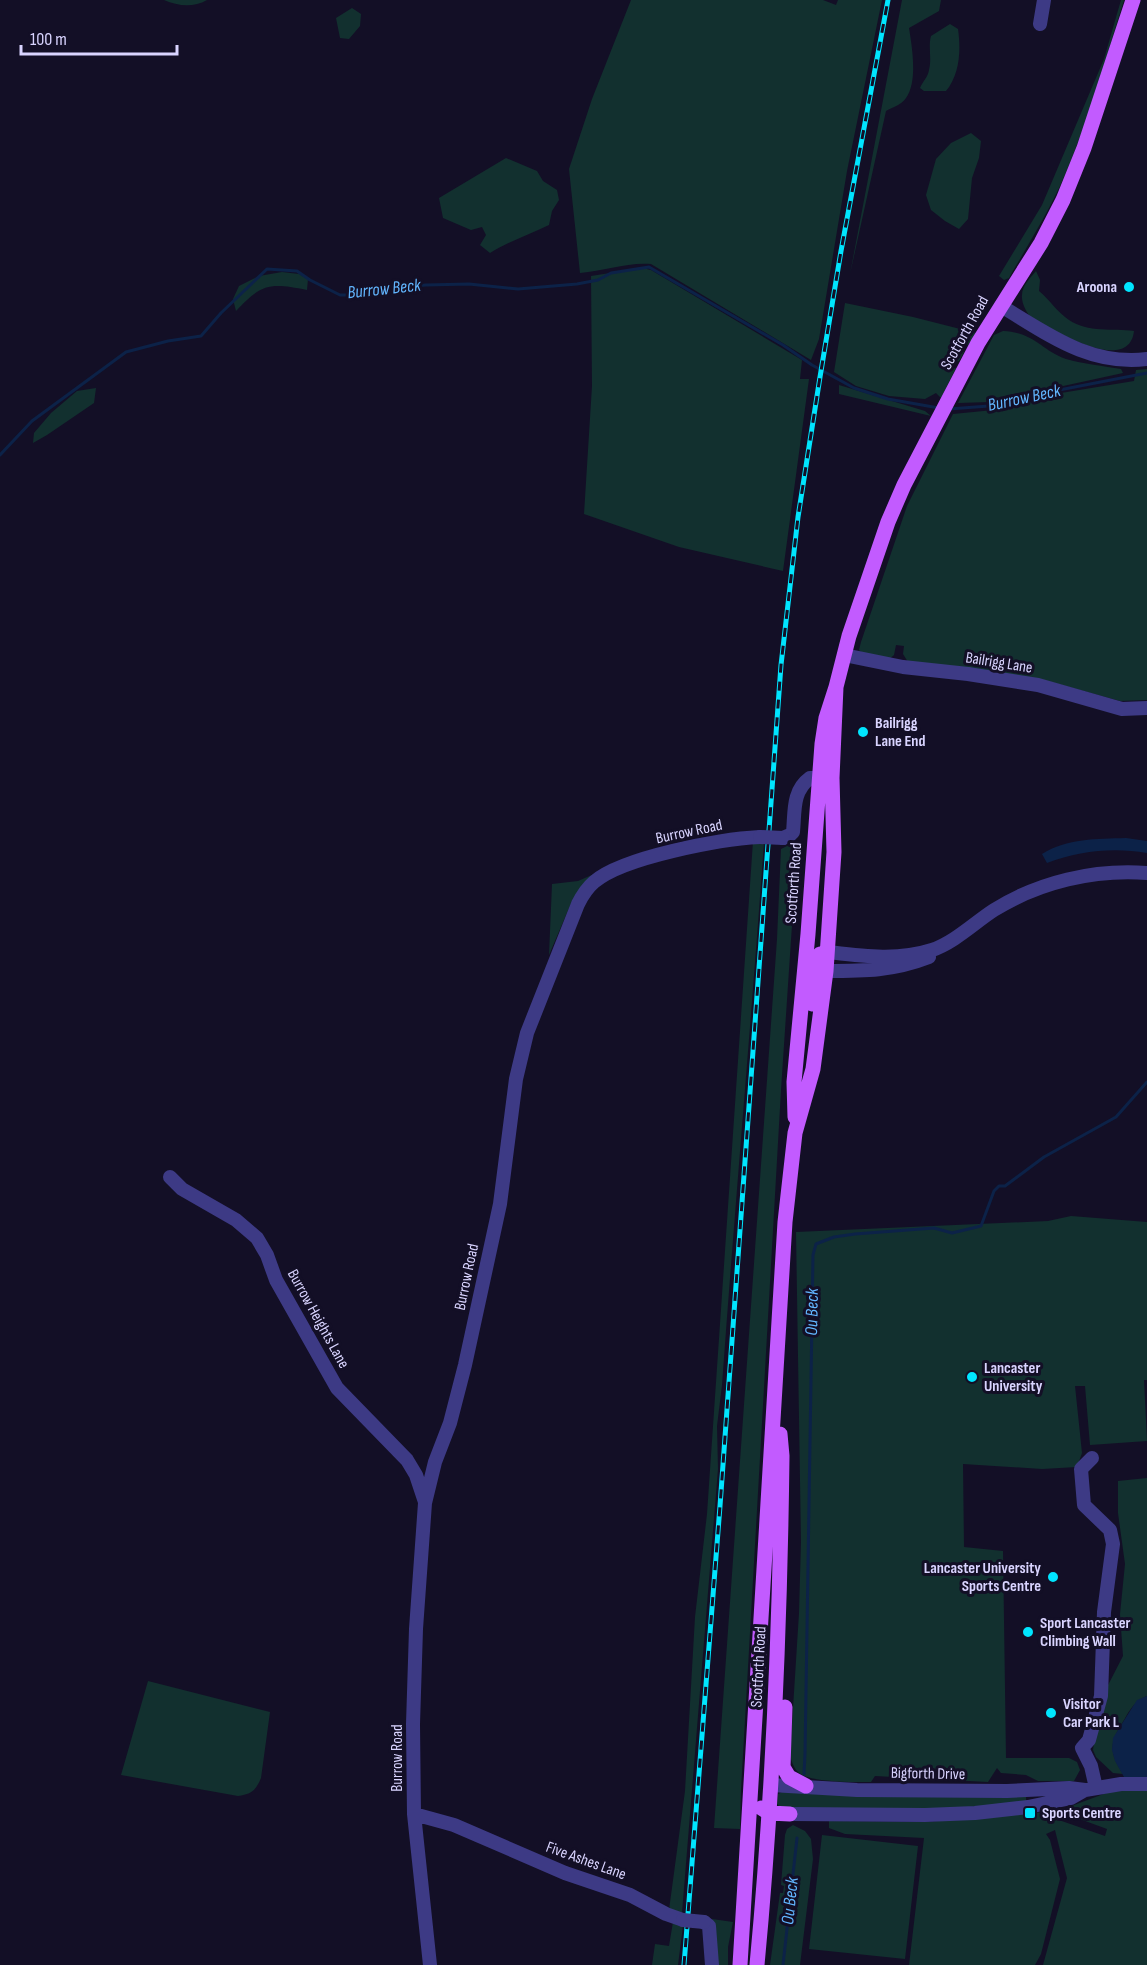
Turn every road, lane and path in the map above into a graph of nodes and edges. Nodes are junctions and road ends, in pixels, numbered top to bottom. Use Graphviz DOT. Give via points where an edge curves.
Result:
graph roads {
  1 [pos="1044,0"];
  2 [pos="1133,0"];
  3 [pos="1040,24"];
  4 [pos="1001,306"];
  5 [pos="1147,359"];
  6 [pos="844,655"];
  7 [pos="1147,708"];
  8 [pos="826,778"];
  9 [pos="1147,873"];
  10 [pos="933,950"];
  11 [pos="828,952"];
  12 [pos="816,966"];
  13 [pos="795,1133"];
  14 [pos="170,1177"];
  15 [pos="776,1371"];
  16 [pos="782,1456"];
  17 [pos="1092,1458"];
  18 [pos="407,1460"];
  19 [pos="435,1462"];
  20 [pos="425,1503"];
  21 [pos="1147,1784"];
  22 [pos="771,1785"];
  23 [pos="806,1786"];
  24 [pos="1091,1789"];
  25 [pos="752,1797"];
  26 [pos="769,1813"];
  27 [pos="414,1814"];
  28 [pos="790,1814"];
  29 [pos="768,1831"];
  30 [pos="430,1965"];
  31 [pos="712,1965"];
  32 [pos="740,1965"];
  33 [pos="757,1965"];
  1 -- 3 [label="street"];
  2 -- 4 [label="main road, Scotforth Road" via="1063,200"];
  4 -- 5 [label="street" via="1076,349 1104,359"];
  4 -- 6 [label="main road, Scotforth Road" via="904,485 866,582"];
  6 -- 7 [label="street, Bailrigg Lane" via="1038,686 1122,709"];
  6 -- 8 [label="main road, Scotforth Road" via="826,718"];
  8 -- 11 [label="main road, Scotforth Road" via="834,841"];
  8 -- 12 [label="main road, Scotforth Road"];
  8 -- 19 [label="street, Burrow Road, bridge" via="810,778 800,789 790,835 746,837 663,854 620,867 586,890 527,1034 516,1079 500,1204 467,1358 450,1424"];
  9 -- 10 [label="street" via="1075,877 1025,893"];
  10 -- 11 [label="street" via="877,957"];
  10 -- 12 [label="street" via="929,957 897,968 868,971"];
  11 -- 12 [label="main road, Scotforth Road"];
  12 -- 13 [label="main road, Scotforth Road" via="794,1082"];
  12 -- 13 [label="main road, Scotforth Road" via="813,1069"];
  13 -- 15 [label="main road, Scotforth Road" via="783,1242"];
  14 -- 18 [label="street, Burrow Heights Lane" via="182,1189 236,1220 256,1238 337,1388"];
  15 -- 16 [label="main road, Scotforth Road"];
  15 -- 25 [label="main road, Scotforth Road"];
  16 -- 22 [label="main road, Scotforth Road"];
  16 -- 23 [label="main road" via="789,1503 783,1767 789,1777"];
  17 -- 24 [label="street" via="1081,1469 1084,1505 1110,1530 1113,1544 1104,1612 1101,1696 1089,1740 1082,1748 1094,1774"];
  18 -- 19 [label="street"];
  18 -- 20 [label="street, Burrow Heights Lane"];
  19 -- 20 [label="street, Burrow Road"];
  20 -- 27 [label="street, Burrow Road" via="415,1653"];
  21 -- 24 [label="street, Bigforth Drive"];
  22 -- 23 [label="street, Bigforth Drive"];
  22 -- 25 [label="main road"];
  22 -- 26 [label="main road, Scotforth Road"];
  23 -- 24 [label="street, Bigforth Drive" via="917,1791"];
  24 -- 28 [label="street, Bigforth Drive" via="1035,1806 975,1813"];
  25 -- 26 [label="main road"];
  25 -- 32 [label="main road, Scotforth Road"];
  26 -- 28 [label="main road"];
  26 -- 29 [label="main road, Scotforth Road"];
  27 -- 30 [label="street, Burrow Road"];
  27 -- 31 [label="street, Five Ashes Lane, bridge" via="454,1825 565,1873 630,1894 682,1920 704,1922 709,1926"];
  28 -- 29 [label="main road"];
  29 -- 33 [label="main road, Scotforth Road"];
}
